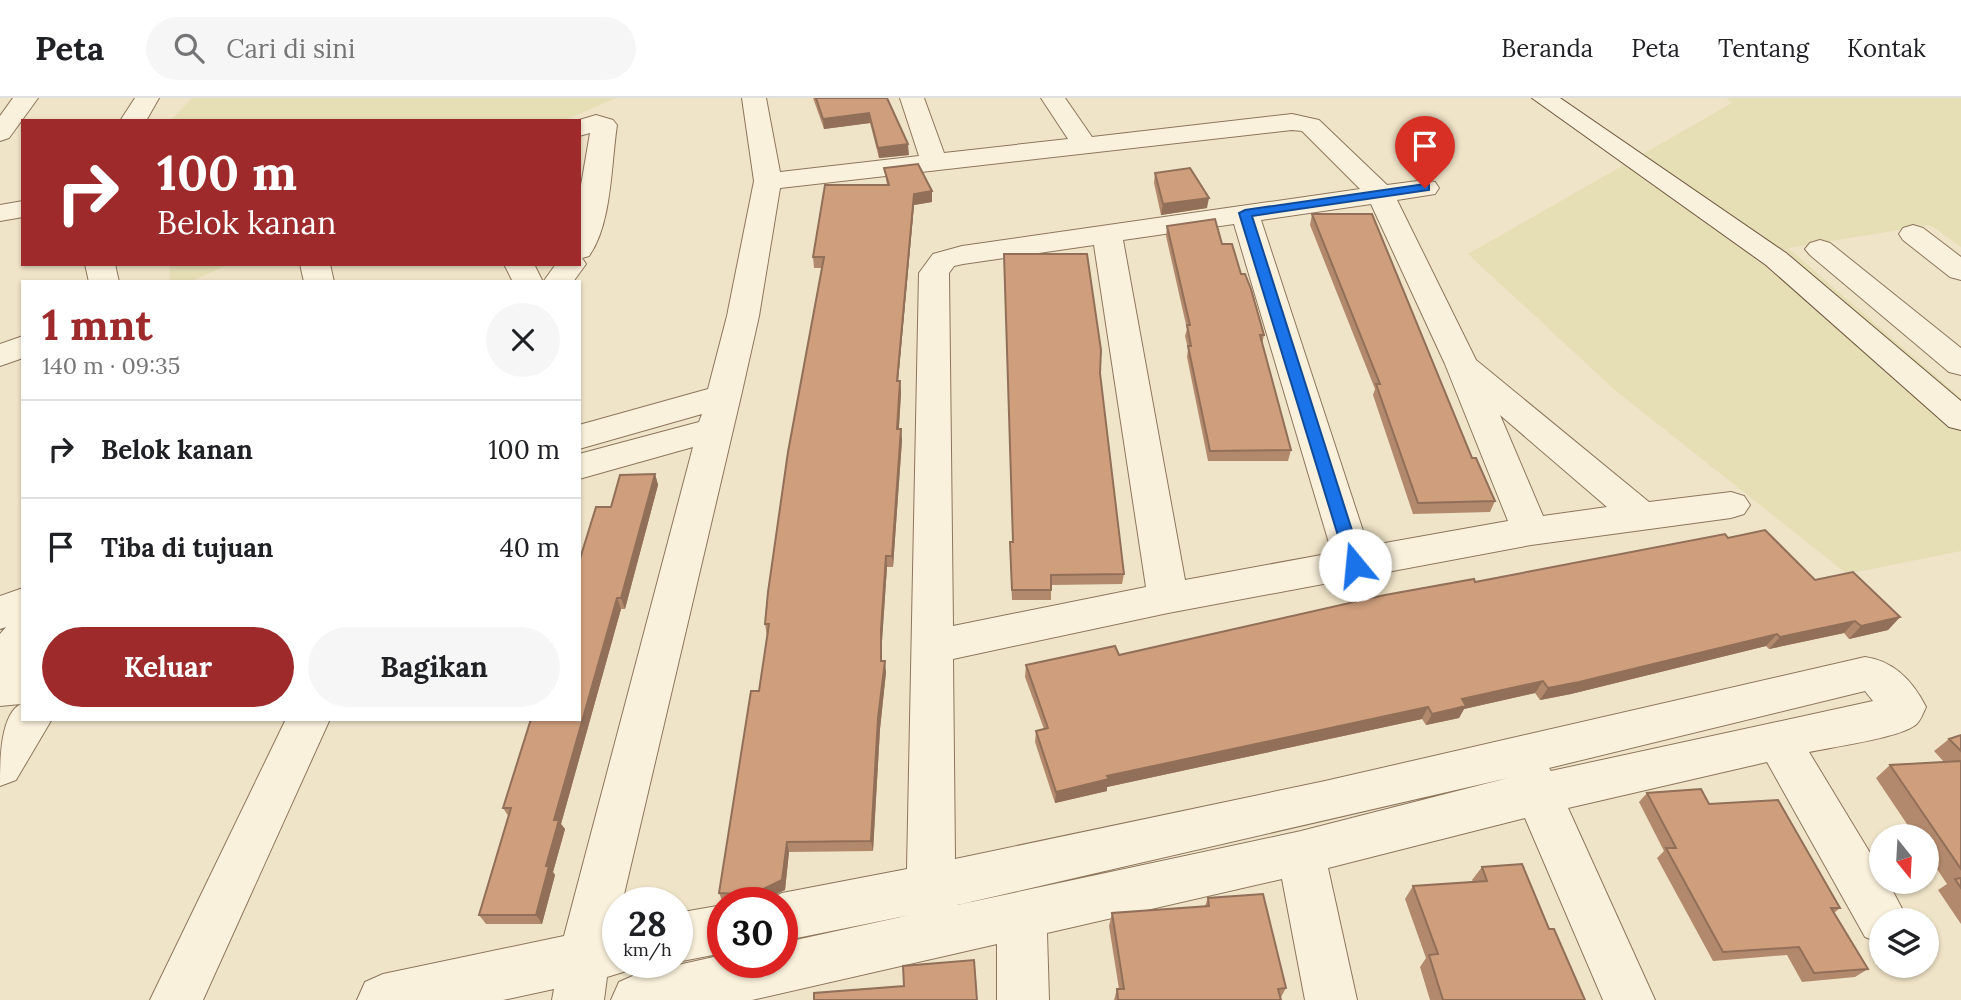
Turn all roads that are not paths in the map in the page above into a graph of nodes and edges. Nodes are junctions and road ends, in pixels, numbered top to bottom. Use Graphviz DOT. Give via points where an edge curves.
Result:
graph roads {
  1 [pos="26,98"];
  2 [pos="147,98"];
  3 [pos="754,98"];
  4 [pos="912,98"];
  5 [pos="1054,98"];
  6 [pos="1544,98"];
  7 [pos="134,119"];
  8 [pos="581,127"];
  9 [pos="0,133"];
  10 [pos="1085,145"];
  11 [pos="934,162"];
  12 [pos="768,181"];
  13 [pos="1425,188"];
  14 [pos="1381,195"];
  15 [pos="21,209"];
  16 [pos="0,213"];
  17 [pos="1245,213"];
  18 [pos="1107,234"];
  19 [pos="1913,234"];
  20 [pos="581,246"];
  21 [pos="1820,249"];
  22 [pos="1961,271"];
  23 [pos="21,347"];
  24 [pos="0,356"];
  25 [pos="1461,364"];
  26 [pos="1961,365"];
  27 [pos="720,412"];
  28 [pos="1961,419"];
  29 [pos="581,437"];
  30 [pos="581,466"];
  31 [pos="1731,505"];
  32 [pos="1642,517"];
  33 [pos="1531,531"];
  34 [pos="1355,565"];
  35 [pos="1168,598"];
  36 [pos="21,604"];
  37 [pos="0,613"];
  38 [pos="21,620"];
  39 [pos="0,621"];
  40 [pos="21,638"];
  41 [pos="931,647"];
  42 [pos="0,664"];
  43 [pos="21,686"];
  44 [pos="0,688"];
  45 [pos="29,721"];
  46 [pos="307,721"];
  47 [pos="1779,740"];
  48 [pos="0,766"];
  49 [pos="1530,775"];
  50 [pos="1301,853"];
  51 [pos="1876,908"];
  52 [pos="934,910"];
  53 [pos="1022,915"];
  54 [pos="798,916"];
  55 [pos="593,969"];
  56 [pos="724,991"];
  57 [pos="176,1000"];
  58 [pos="383,1000"];
  59 [pos="638,1000"];
  60 [pos="1023,1000"];
  61 [pos="1331,1000"];
  62 [pos="1629,1000"];
  1 -- 9 [label="street"];
  2 -- 7 [label="street"];
  3 -- 12 [label="street"];
  4 -- 11 [label="street"];
  5 -- 10 [label="street"];
  6 -- 28 [label="street" via="1776,259"];
  8 -- 20 [label="street" via="604,125 588,231"];
  10 -- 11 [label="street"];
  10 -- 14 [label="street" via="1302,123 1310,125"];
  11 -- 12 [label="street"];
  12 -- 27 [label="street"];
  13 -- 14 [label="street"];
  14 -- 17 [label="street"];
  14 -- 25 [label="street"];
  15 -- 16 [label="street"];
  17 -- 18 [label="street"];
  17 -- 34 [label="street"];
  18 -- 35 [label="street"];
  18 -- 41 [label="street" via="962,255 943,260 934,273"];
  19 -- 22 [label="street"];
  21 -- 26 [label="street"];
  23 -- 24 [label="street"];
  25 -- 32 [label="street"];
  25 -- 33 [label="street"];
  27 -- 29 [label="street"];
  27 -- 30 [label="street"];
  27 -- 55 [label="street"];
  31 -- 32 [label="street"];
  32 -- 33 [label="street"];
  33 -- 34 [label="street"];
  34 -- 35 [label="street"];
  35 -- 41 [label="street"];
  36 -- 37 [label="street"];
  38 -- 39 [label="street"];
  40 -- 42 [label="street"];
  41 -- 52 [label="street"];
  43 -- 44 [label="street"];
  45 -- 48 [label="street"];
  46 -- 57 [label="street"];
  47 -- 49 [label="street"];
  47 -- 49 [label="street" via="1900,713 1905,707 1877,676 1865,674"];
  47 -- 51 [label="street"];
  49 -- 50 [label="street"];
  49 -- 52 [label="street"];
  49 -- 62 [label="street"];
  50 -- 53 [label="street"];
  50 -- 61 [label="street"];
  52 -- 53 [label="street"];
  52 -- 54 [label="street"];
  52 -- 56 [label="street"];
  53 -- 60 [label="street"];
  55 -- 58 [label="street"];
  56 -- 59 [label="street"];
}
